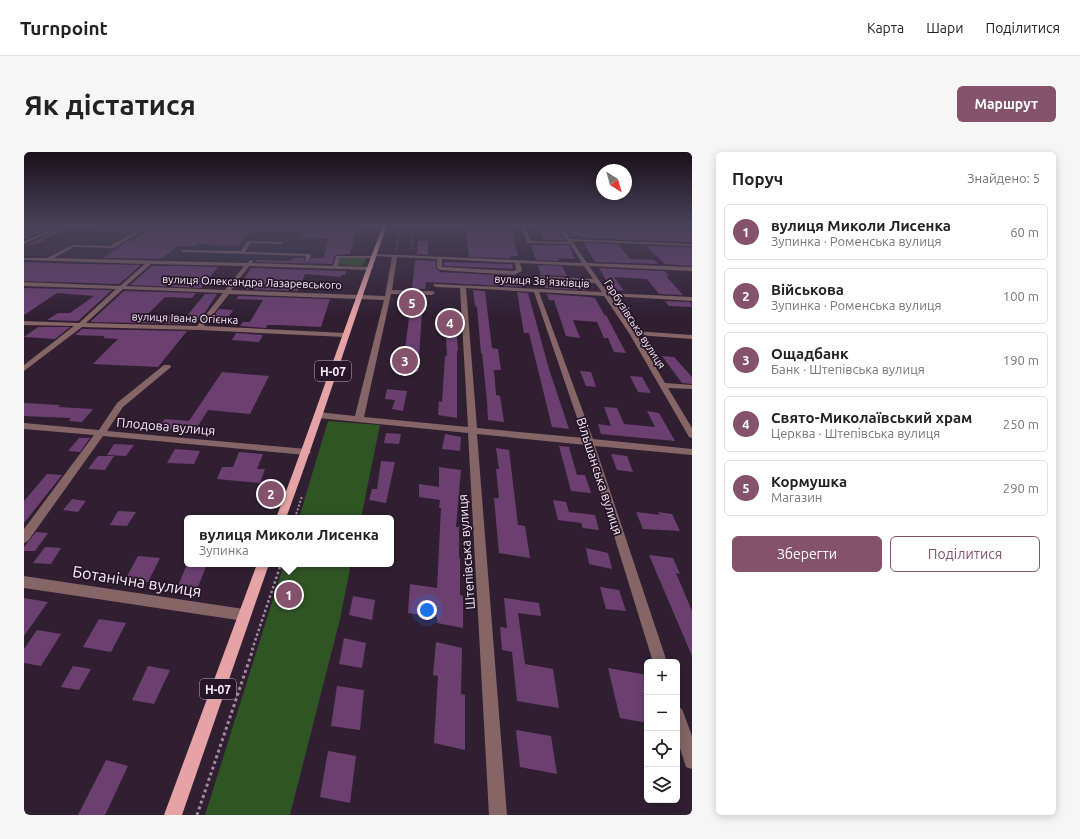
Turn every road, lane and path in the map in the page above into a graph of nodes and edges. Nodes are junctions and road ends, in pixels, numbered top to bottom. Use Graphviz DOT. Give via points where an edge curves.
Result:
graph roads {
  1 [pos="55,256"];
  2 [pos="254,256"];
  3 [pos="309,256"];
  4 [pos="374,256"];
  5 [pos="395,256"];
  6 [pos="580,256"];
  7 [pos="409,257"];
  8 [pos="24,258"];
  9 [pos="439,258"];
  10 [pos="49,259"];
  11 [pos="150,262"];
  12 [pos="516,262"];
  13 [pos="306,264"];
  14 [pos="585,264"];
  15 [pos="248,265"];
  16 [pos="336,267"];
  17 [pos="370,268"];
  18 [pos="692,269"];
  19 [pos="519,271"];
  20 [pos="526,274"];
  21 [pos="535,276"];
  22 [pos="596,281"];
  23 [pos="24,284"];
  24 [pos="436,285"];
  25 [pos="121,287"];
  26 [pos="463,287"];
  27 [pos="228,291"];
  28 [pos="536,292"];
  29 [pos="432,293"];
  30 [pos="387,295"];
  31 [pos="605,295"];
  32 [pos="360,296"];
  33 [pos="692,299"];
  34 [pos="81,324"];
  35 [pos="26,325"];
  36 [pos="199,328"];
  37 [pos="632,333"];
  38 [pos="345,335"];
  39 [pos="692,337"];
  40 [pos="167,367"];
  41 [pos="24,369"];
  42 [pos="662,385"];
  43 [pos="692,387"];
  44 [pos="318,415"];
  45 [pos="359,418"];
  46 [pos="24,426"];
  47 [pos="689,426"];
  48 [pos="472,430"];
  49 [pos="101,433"];
  50 [pos="692,435"];
  51 [pos="590,443"];
  52 [pos="306,452"];
  53 [pos="692,452"];
  54 [pos="282,515"];
  55 [pos="24,538"];
  56 [pos="263,567"];
  57 [pos="280,567"];
  58 [pos="24,582"];
  59 [pos="244,615"];
  60 [pos="659,659"];
  61 [pos="680,723"];
  62 [pos="692,761"];
  63 [pos="173,815"];
  64 [pos="197,815"];
  65 [pos="498,815"];
  1 -- 10 [label="street"];
  2 -- 15 [label="street"];
  3 -- 13 [label="street"];
  4 -- 5 [label="street"];
  4 -- 16 [label="street" via="338,257"];
  4 -- 17 [label="main road, Н-07"];
  5 -- 7 [label="street"];
  5 -- 30 [label="street"];
  6 -- 14 [label="street, Гарбузівська вулиця"];
  7 -- 9 [label="street"];
  8 -- 10 [label="street"];
  9 -- 12 [label="street"];
  9 -- 19 [label="street" via="440,268 514,273"];
  10 -- 11 [label="street"];
  11 -- 15 [label="street"];
  11 -- 25 [label="street"];
  12 -- 14 [label="street"];
  12 -- 19 [label="street"];
  13 -- 15 [label="street"];
  13 -- 16 [label="street"];
  14 -- 18 [label="street"];
  14 -- 22 [label="street, Гарбузівська вулиця"];
  15 -- 27 [label="street"];
  16 -- 17 [label="street"];
  17 -- 32 [label="main road, Н-07"];
  19 -- 20 [label="street"];
  21 -- 22 [label="street"];
  22 -- 31 [label="street, Гарбузівська вулиця"];
  23 -- 25 [label="street, вулиця Олександра Лазаревського"];
  24 -- 26 [label="street, вулиця Звʼязківців"];
  25 -- 27 [label="street, вулиця Олександра Лазаревського"];
  25 -- 34 [label="street"];
  26 -- 28 [label="street, вулиця Звʼязківців"];
  26 -- 48 [label="street, Штепівська вулиця"];
  27 -- 32 [label="street, вулиця Олександра Лазаревського"];
  27 -- 36 [label="street"];
  28 -- 31 [label="street, вулиця Звʼязківців"];
  28 -- 51 [label="street, Вільшанська вулиця"];
  29 -- 30 [label="street, вулиця Олександра Лазаревського"];
  30 -- 32 [label="street, вулиця Олександра Лазаревського"];
  30 -- 45 [label="street"];
  31 -- 33 [label="street, вулиця Звʼязківців"];
  31 -- 37 [label="street, Гарбузівська вулиця"];
  32 -- 38 [label="main road, Н-07"];
  34 -- 35 [label="street, вулиця Івана Огієнка"];
  34 -- 36 [label="street, вулиця Івана Огієнка"];
  34 -- 41 [label="street"];
  36 -- 38 [label="street, вулиця Івана Огієнка"];
  37 -- 39 [label="street"];
  37 -- 42 [label="street, Гарбузівська вулиця"];
  38 -- 44 [label="main road, Н-07"];
  40 -- 49 [label="street" via="120,405"];
  42 -- 43 [label="street"];
  42 -- 47 [label="street, Гарбузівська вулиця"];
  44 -- 45 [label="street"];
  44 -- 52 [label="main road, Н-07"];
  45 -- 48 [label="street"];
  46 -- 49 [label="street, Плодова вулиця"];
  47 -- 50 [label="street, Гарбузівська вулиця"];
  48 -- 51 [label="street"];
  48 -- 65 [label="street, Штепівська вулиця"];
  49 -- 52 [label="street, Плодова вулиця"];
  49 -- 55 [label="street"];
  51 -- 53 [label="street"];
  51 -- 60 [label="street, Вільшанська вулиця"];
  52 -- 54 [label="main road, Н-07"];
  56 -- 59 [label="main road, Н-07"];
  57 -- 64 [label="path"];
  58 -- 59 [label="street, Ботанічна вулиця"];
  59 -- 63 [label="main road, Н-07"];
  61 -- 62 [label="street"];
}
